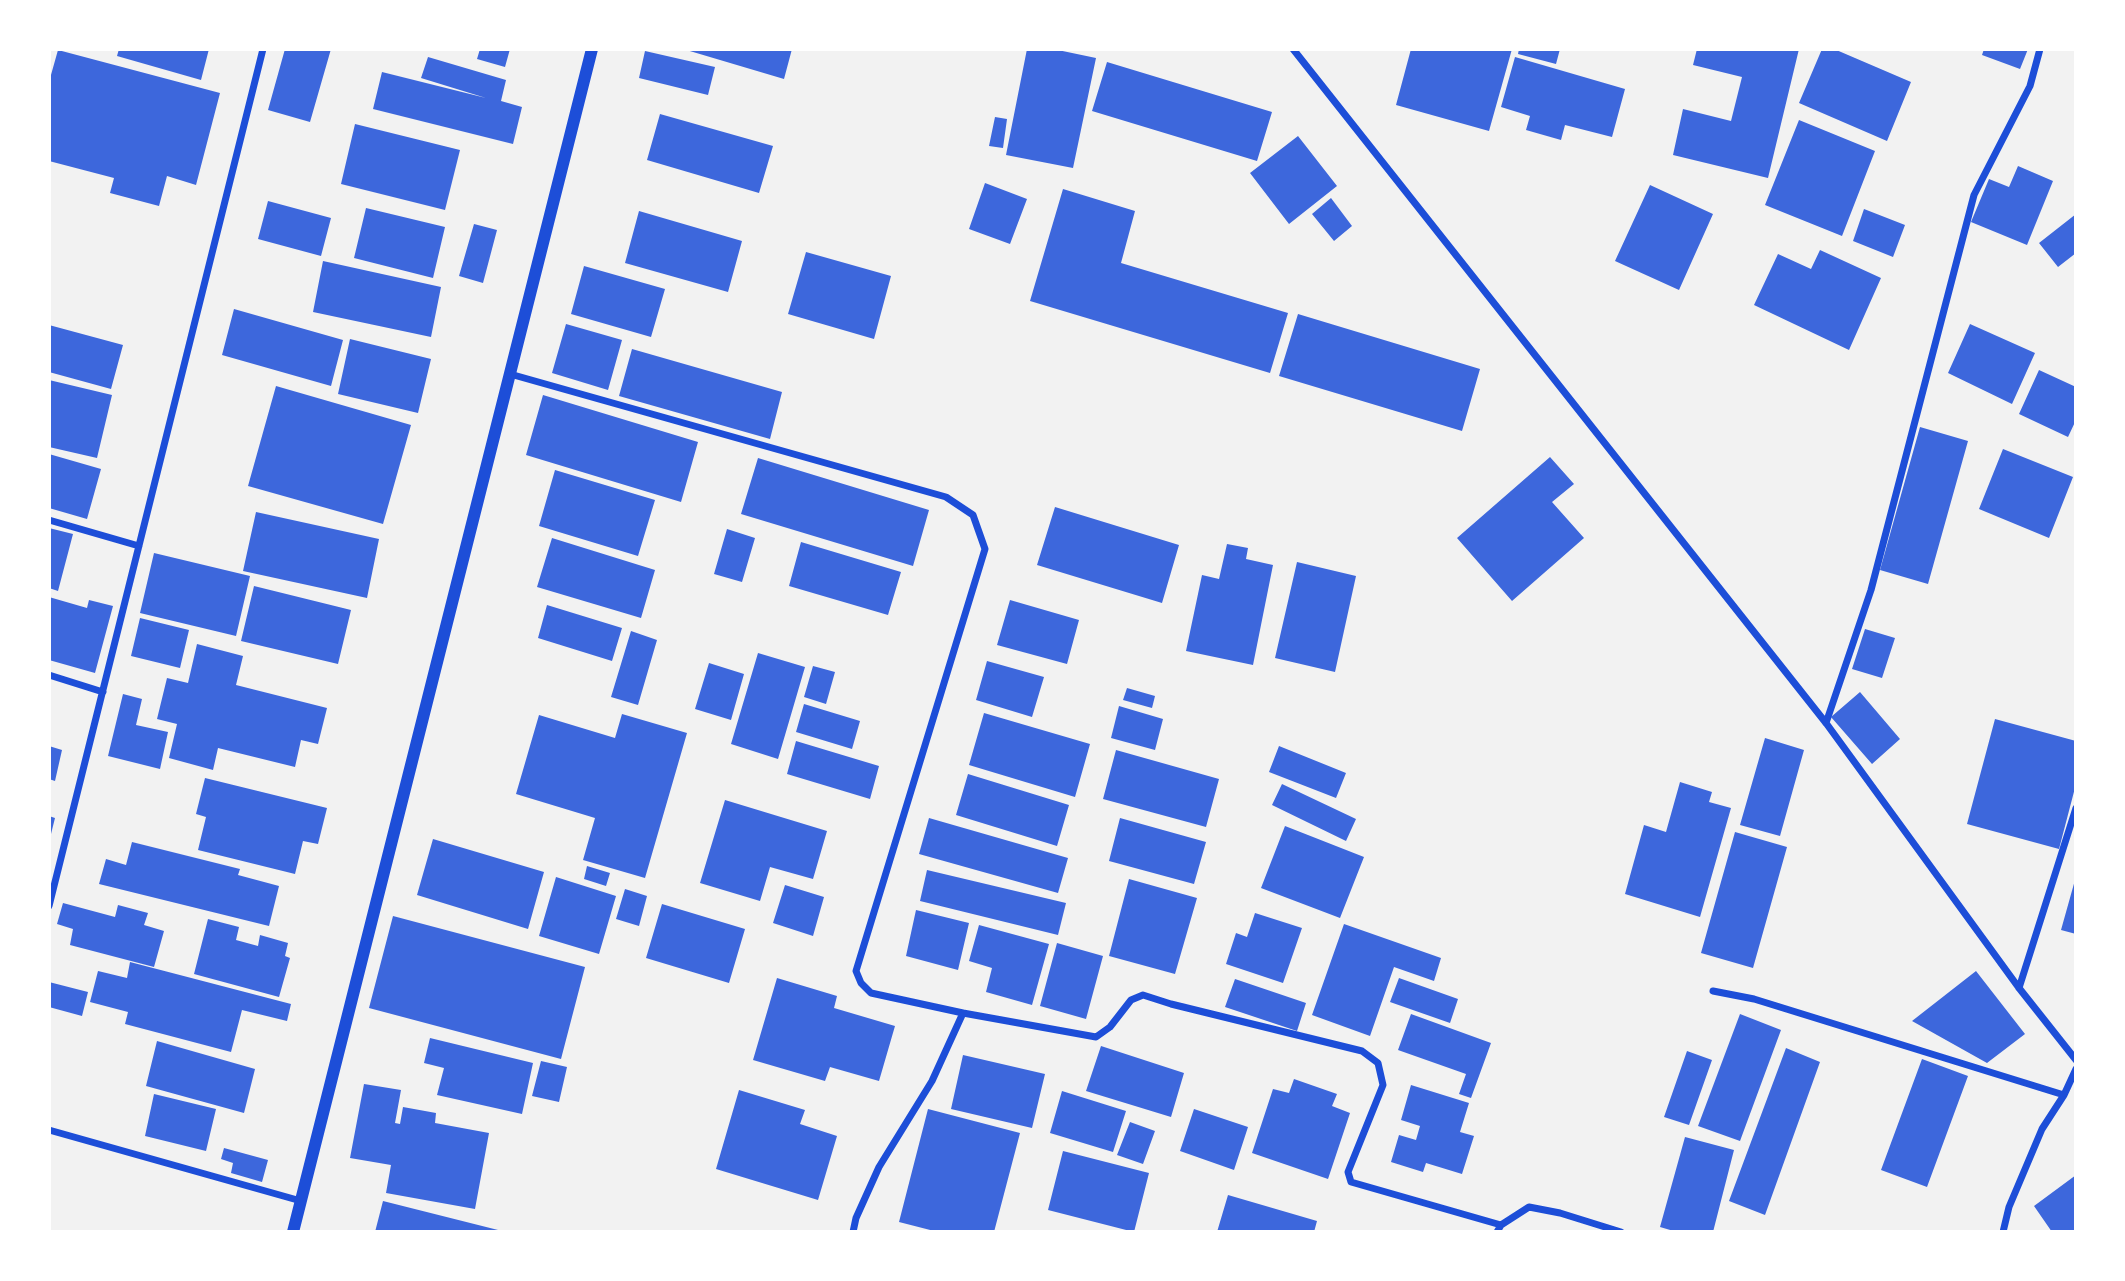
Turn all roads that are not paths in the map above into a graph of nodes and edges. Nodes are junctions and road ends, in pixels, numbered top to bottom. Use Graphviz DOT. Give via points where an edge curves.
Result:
graph roads {
  1 [pos="263,49"];
  2 [pos="592,49"];
  3 [pos="1293,49"];
  4 [pos="2040,49"];
  5 [pos="510,374"];
  6 [pos="49,520"];
  7 [pos="139,546"];
  8 [pos="49,676"];
  9 [pos="103,692"];
  10 [pos="1826,723"];
  11 [pos="2076,808"];
  12 [pos="51,892"];
  13 [pos="49,906"];
  14 [pos="2019,988"];
  15 [pos="1713,991"];
  16 [pos="963,1013"];
  17 [pos="2076,1059"];
  18 [pos="2076,1069"];
  19 [pos="2064,1095"];
  20 [pos="49,1130"];
  21 [pos="301,1201"];
  22 [pos="1499,1229"];
  23 [pos="293,1232"];
  24 [pos="853,1232"];
  25 [pos="1621,1232"];
  26 [pos="2003,1232"];
  1 -- 7 [label="street"];
  2 -- 5 [label="street"];
  3 -- 10 [label="street"];
  4 -- 10 [label="street" via="2030,86 1974,195 1871,590"];
  5 -- 16 [label="street" via="947,497 973,515 985,550 856,971 871,993"];
  5 -- 21 [label="street"];
  6 -- 7 [label="street"];
  7 -- 9 [label="street"];
  8 -- 9 [label="street"];
  9 -- 12 [label="street"];
  10 -- 14 [label="street"];
  11 -- 14 [label="street"];
  12 -- 13 [label="street"];
  14 -- 17 [label="street"];
  15 -- 19 [label="street" via="1755,999"];
  16 -- 22 [label="street" via="1096,1037 1131,1000 1143,995 1362,1051 1378,1063 1383,1085 1348,1172 1351,1182"];
  16 -- 24 [label="street" via="932,1081 879,1167"];
  18 -- 19 [label="street"];
  19 -- 26 [label="street" via="2042,1129"];
  20 -- 21 [label="street"];
  21 -- 23 [label="street"];
  22 -- 25 [label="street" via="1529,1207"];
}
